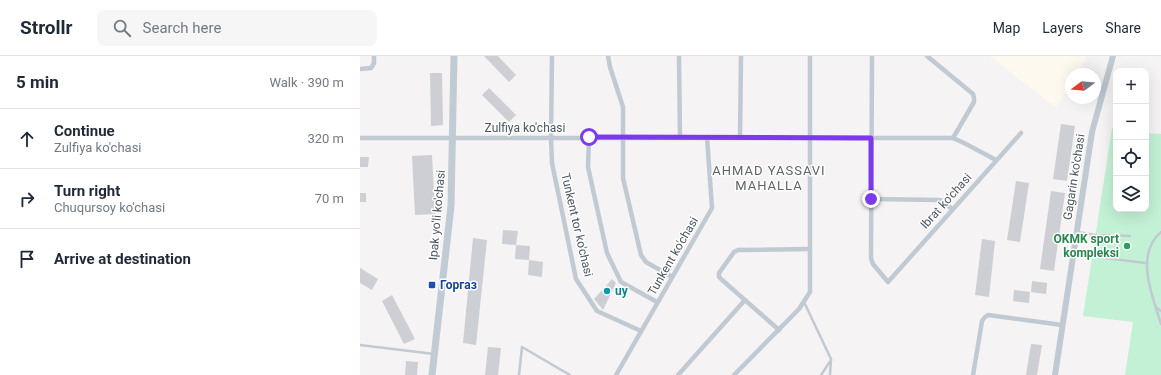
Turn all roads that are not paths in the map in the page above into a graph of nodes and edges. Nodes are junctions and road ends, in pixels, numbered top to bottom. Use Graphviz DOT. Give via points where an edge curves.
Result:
graph roads {
  1 [pos="374,56"];
  2 [pos="454,56"];
  3 [pos="552,56"];
  4 [pos="608,56"];
  5 [pos="679,56"];
  6 [pos="741,56"];
  7 [pos="810,56"];
  8 [pos="872,56"];
  9 [pos="926,56"];
  10 [pos="1114,56"];
  11 [pos="360,69"];
  12 [pos="1021,133"];
  13 [pos="589,137"];
  14 [pos="622,137"];
  15 [pos="680,137"];
  16 [pos="707,137"];
  17 [pos="740,137"];
  18 [pos="810,137"];
  19 [pos="360,138"];
  20 [pos="453,138"];
  21 [pos="551,138"];
  22 [pos="871,138"];
  23 [pos="953,138"];
  24 [pos="996,160"];
  25 [pos="871,199"];
  26 [pos="952,209"];
  27 [pos="1076,232"];
  28 [pos="1161,232"];
  29 [pos="1130,236"];
  30 [pos="810,249"];
  31 [pos="1073,254"];
  32 [pos="1146,263"];
  33 [pos="672,277"];
  34 [pos="745,300"];
  35 [pos="804,301"];
  36 [pos="657,302"];
  37 [pos="1155,306"];
  38 [pos="1161,311"];
  39 [pos="1161,324"];
  40 [pos="1062,325"];
  41 [pos="779,330"];
  42 [pos="641,331"];
  43 [pos="360,345"];
  44 [pos="434,354"];
  45 [pos="831,359"];
  46 [pos="432,375"];
  47 [pos="519,375"];
  48 [pos="570,375"];
  49 [pos="616,375"];
  50 [pos="678,375"];
  51 [pos="734,375"];
  52 [pos="821,375"];
  53 [pos="830,375"];
  54 [pos="973,375"];
  55 [pos="1055,375"];
  1 -- 11 [label="street" via="371,68"];
  2 -- 20 [label="main road, Ipak yo'li ko'chasi"];
  3 -- 21 [label="street, Tunkent tor ko'chasi"];
  4 -- 14 [label="street" via="623,107"];
  5 -- 15 [label="street"];
  6 -- 17 [label="street"];
  7 -- 18 [label="street"];
  8 -- 22 [label="street"];
  9 -- 23 [label="street" via="973,94 974,102"];
  10 -- 27 [label="street, Gagarin ko'chasi" via="1092,132"];
  12 -- 24 [label="street, Ibrat ko'chasi"];
  13 -- 14 [label="street, Zulfiya ko'chasi"];
  13 -- 21 [label="street, Zulfiya ko'chasi"];
  13 -- 36 [label="street" via="588,167 607,253 621,282"];
  14 -- 15 [label="street, Zulfiya ko'chasi"];
  14 -- 33 [label="street" via="623,178 640,255 646,262"];
  15 -- 16 [label="street, Zulfiya ko'chasi"];
  16 -- 17 [label="street, Zulfiya ko'chasi"];
  16 -- 33 [label="street, Tunkent ko'chasi" via="712,208"];
  17 -- 18 [label="street, Zulfiya ko'chasi"];
  18 -- 22 [label="street, Zulfiya ko'chasi"];
  18 -- 30 [label="street"];
  19 -- 20 [label="street, Zulfiya ko'chasi"];
  20 -- 21 [label="street, Zulfiya ko'chasi"];
  20 -- 44 [label="main road, Ipak yo'li ko'chasi" via="451,206"];
  21 -- 42 [label="street, Tunkent tor ko'chasi" via="552,163 576,279 597,311"];
  22 -- 23 [label="street, Zulfiya ko'chasi"];
  22 -- 25 [label="street"];
  23 -- 24 [label="street, Zulfiya ko'chasi"];
  24 -- 26 [label="street, Ibrat ko'chasi"];
  25 -- 26 [label="street" via="939,200"];
  25 -- 26 [label="street, Ibrat ko'chasi" via="871,258 888,282"];
  27 -- 29 [label="lane"];
  27 -- 31 [label="street, Gagarin ko'chasi"];
  28 -- 32 [label="lane" via="1150,249"];
  30 -- 34 [label="street" via="734,252 719,273 719,277"];
  30 -- 35 [label="street" via="810,292"];
  31 -- 32 [label="lane"];
  31 -- 40 [label="street, Gagarin ko'chasi"];
  32 -- 37 [label="lane"];
  33 -- 36 [label="street, Tunkent ko'chasi"];
  34 -- 41 [label="street"];
  34 -- 50 [label="street"];
  35 -- 41 [label="street"];
  35 -- 45 [label="lane"];
  36 -- 42 [label="street, Tunkent ko'chasi"];
  37 -- 38 [label="lane"];
  37 -- 39 [label="lane"];
  40 -- 54 [label="street" via="988,315 984,317"];
  40 -- 55 [label="street, Gagarin ko'chasi"];
  41 -- 51 [label="street"];
  42 -- 49 [label="street, Tunkent ko'chasi"];
  43 -- 44 [label="lane"];
  44 -- 46 [label="main road, Ipak yo'li ko'chasi"];
  45 -- 52 [label="lane"];
  45 -- 53 [label="lane"];
  47 -- 48 [label="lane" via="522,347"];
}
